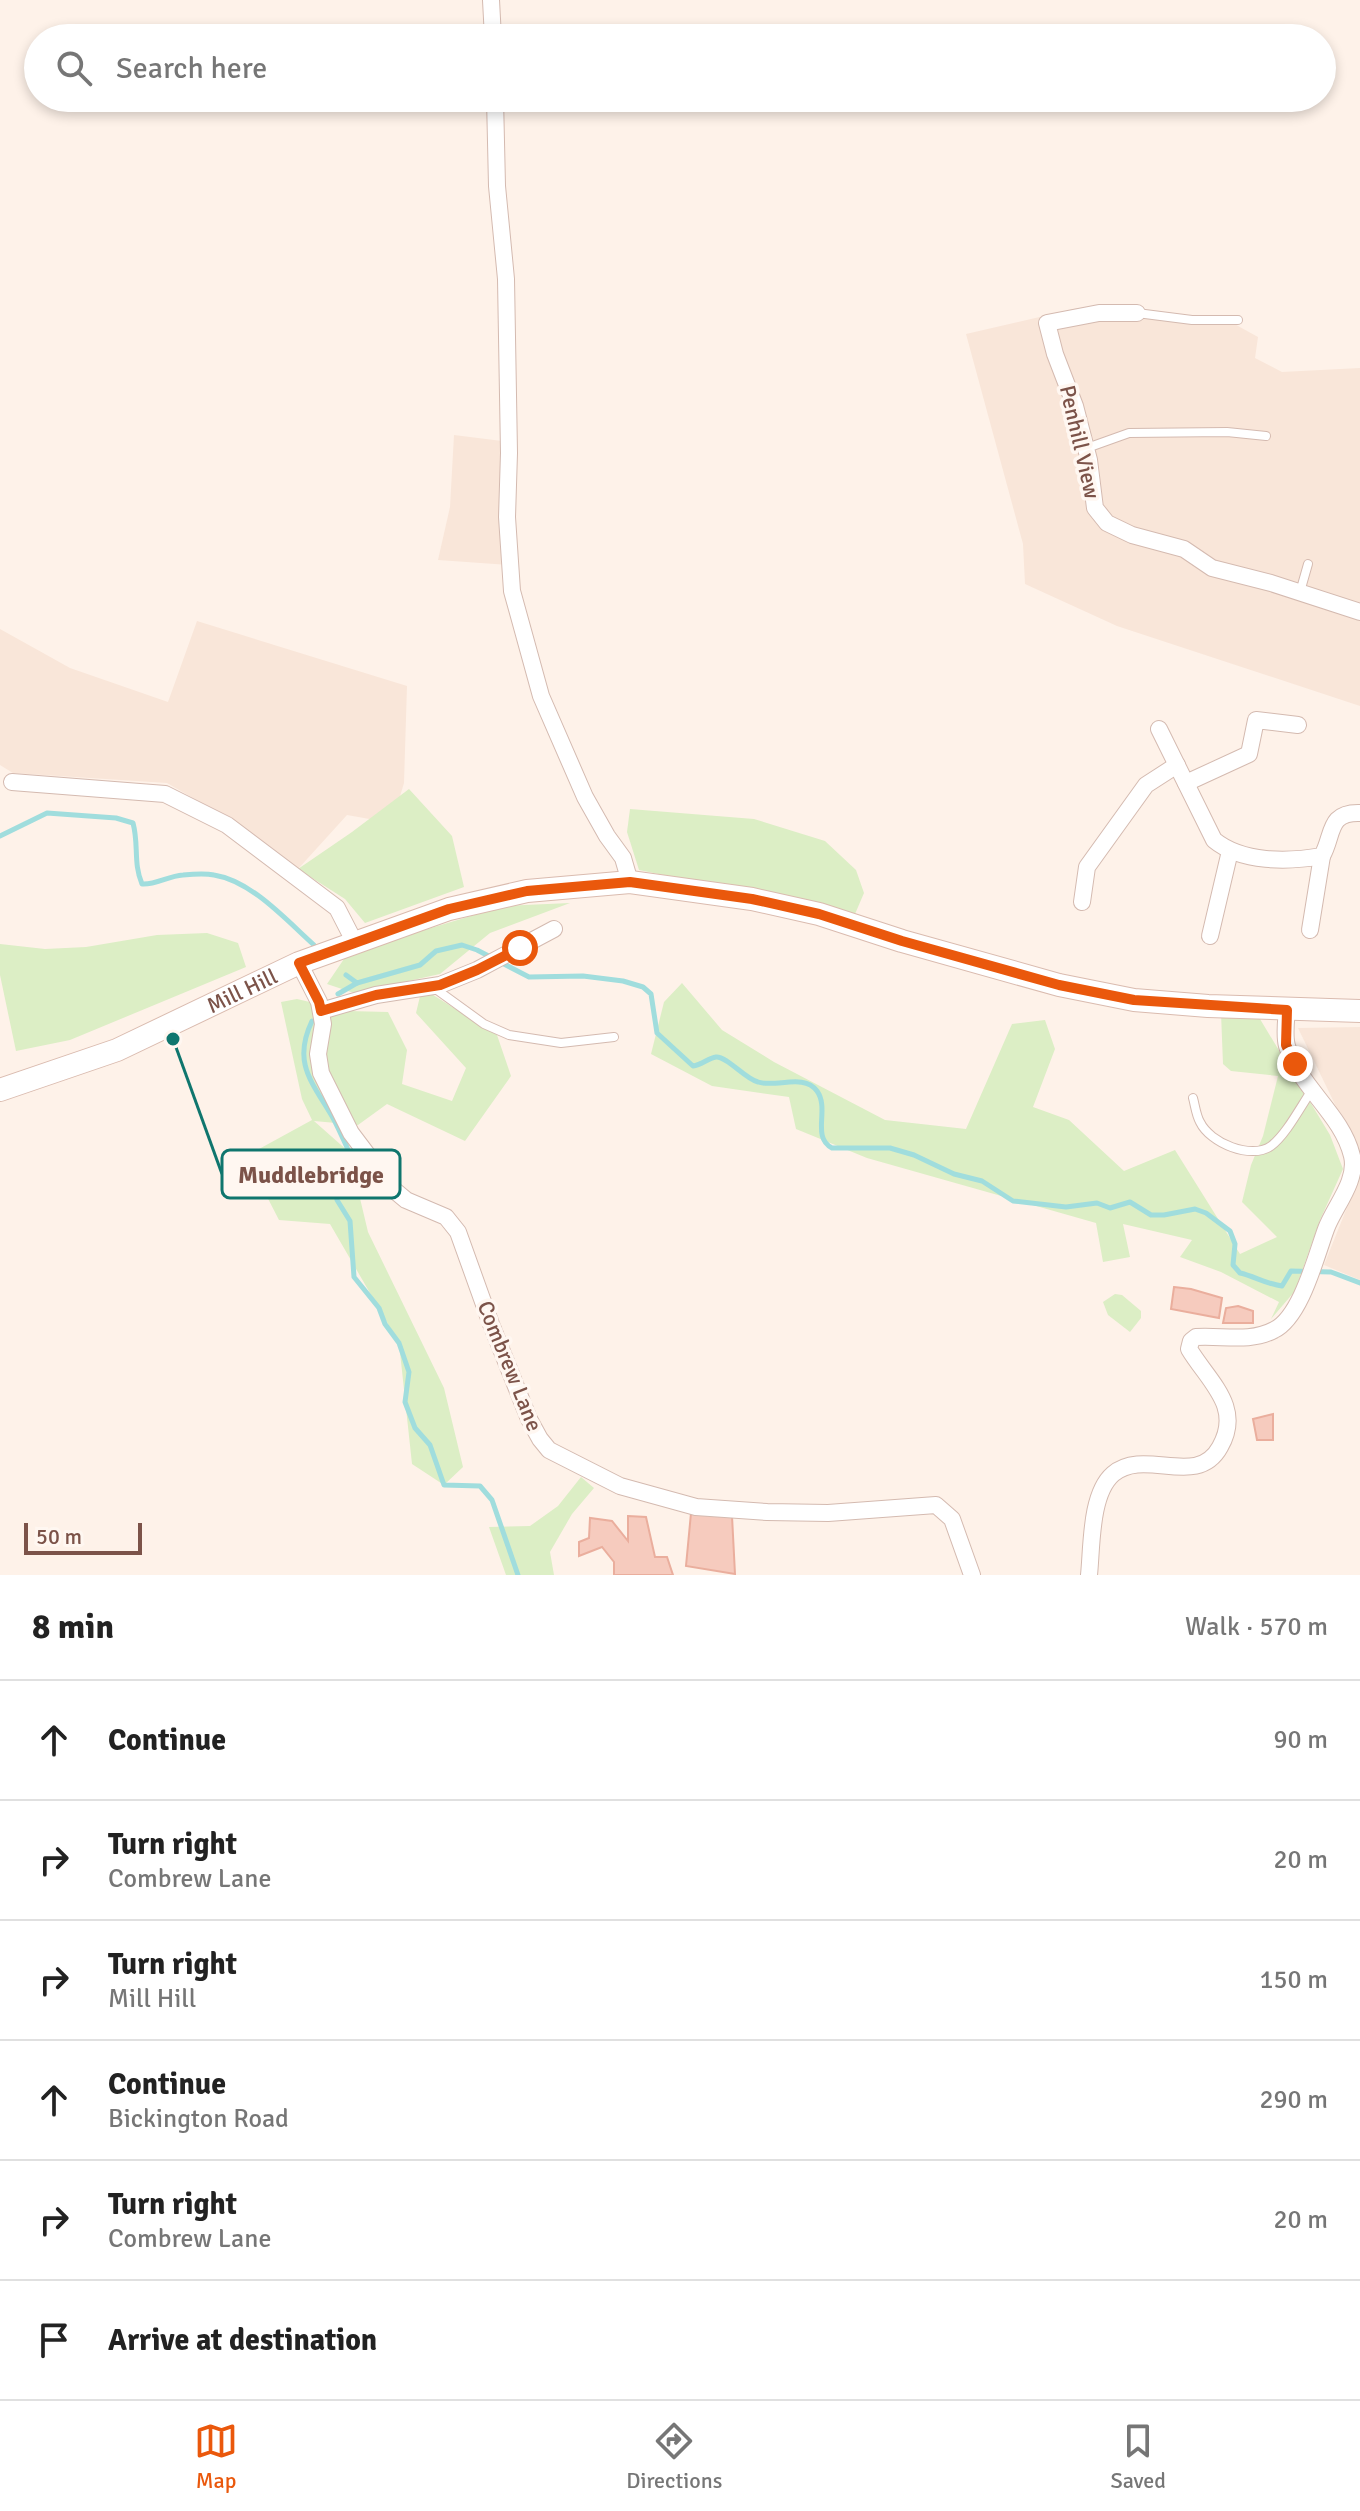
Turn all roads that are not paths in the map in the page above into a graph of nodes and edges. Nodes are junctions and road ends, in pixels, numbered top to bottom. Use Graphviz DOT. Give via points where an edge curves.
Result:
graph roads {
  1 [pos="491,0"];
  2 [pos="492,24"];
  3 [pos="495,112"];
  4 [pos="1137,313"];
  5 [pos="1238,320"];
  6 [pos="1266,436"];
  7 [pos="1086,449"];
  8 [pos="1308,564"];
  9 [pos="1300,592"];
  10 [pos="1360,612"];
  11 [pos="1298,725"];
  12 [pos="1159,729"];
  13 [pos="1177,765"];
  14 [pos="6,779"];
  15 [pos="1186,783"];
  16 [pos="1360,813"];
  17 [pos="1230,851"];
  18 [pos="1322,856"];
  19 [pos="630,882"];
  20 [pos="1082,902"];
  21 [pos="554,929"];
  22 [pos="1310,930"];
  23 [pos="1210,936"];
  24 [pos="355,943"];
  25 [pos="299,963"];
  26 [pos="433,986"];
  27 [pos="1287,1010"];
  28 [pos="321,1011"];
  29 [pos="1360,1011"];
  30 [pos="614,1037"];
  31 [pos="1312,1089"];
  32 [pos="0,1090"];
  33 [pos="1193,1098"];
  34 [pos="972,1575"];
  35 [pos="1089,1575"];
  1 -- 2 [label="street"];
  3 -- 19 [label="street" via="506,279 512,591 541,696 585,797 623,858"];
  4 -- 5 [label="lane"];
  4 -- 7 [label="street, Penhill View" via="1099,313 1047,323"];
  6 -- 7 [label="lane" via="1129,433"];
  7 -- 9 [label="street, Penhill View" via="1095,508 1107,523 1184,549 1212,568"];
  8 -- 9 [label="lane"];
  9 -- 10 [label="street, Penhill View"];
  11 -- 15 [label="street" via="1256,720 1249,754"];
  12 -- 13 [label="street"];
  13 -- 15 [label="street"];
  13 -- 20 [label="street" via="1146,785 1087,867"];
  14 -- 24 [label="street" via="165,794 227,825 337,908"];
  15 -- 17 [label="street" via="1214,840"];
  16 -- 18 [label="street" via="1335,821"];
  17 -- 18 [label="street" via="1292,861"];
  17 -- 23 [label="street"];
  18 -- 22 [label="street"];
  19 -- 24 [label="main road, Mill Hill" via="527,891 449,909"];
  19 -- 27 [label="main road, Mill Hill" via="792,908 1059,985 1134,1000"];
  21 -- 26 [label="street" via="477,970"];
  24 -- 25 [label="main road, Mill Hill"];
  25 -- 28 [label="street, Combrew Lane"];
  25 -- 32 [label="main road, Mill Hill" via="117,1050"];
  26 -- 28 [label="street"];
  26 -- 30 [label="lane" via="484,1024 509,1035 561,1043"];
  27 -- 29 [label="main road, Mill Hill"];
  27 -- 31 [label="street" via="1286,1045"];
  28 -- 34 [label="street, Combrew Lane" via="321,1073 351,1133 394,1190 446,1217 458,1232 529,1419 549,1450 620,1486 696,1507 828,1513 936,1505 952,1519"];
  31 -- 33 [label="lane" via="1271,1146 1249,1151 1207,1132"];
  31 -- 35 [label="street" via="1353,1157 1342,1199 1302,1294 1275,1330 1191,1341 1189,1349 1225,1401 1228,1433 1206,1464 1142,1465 1113,1474 1100,1493 1094,1516"];
}
